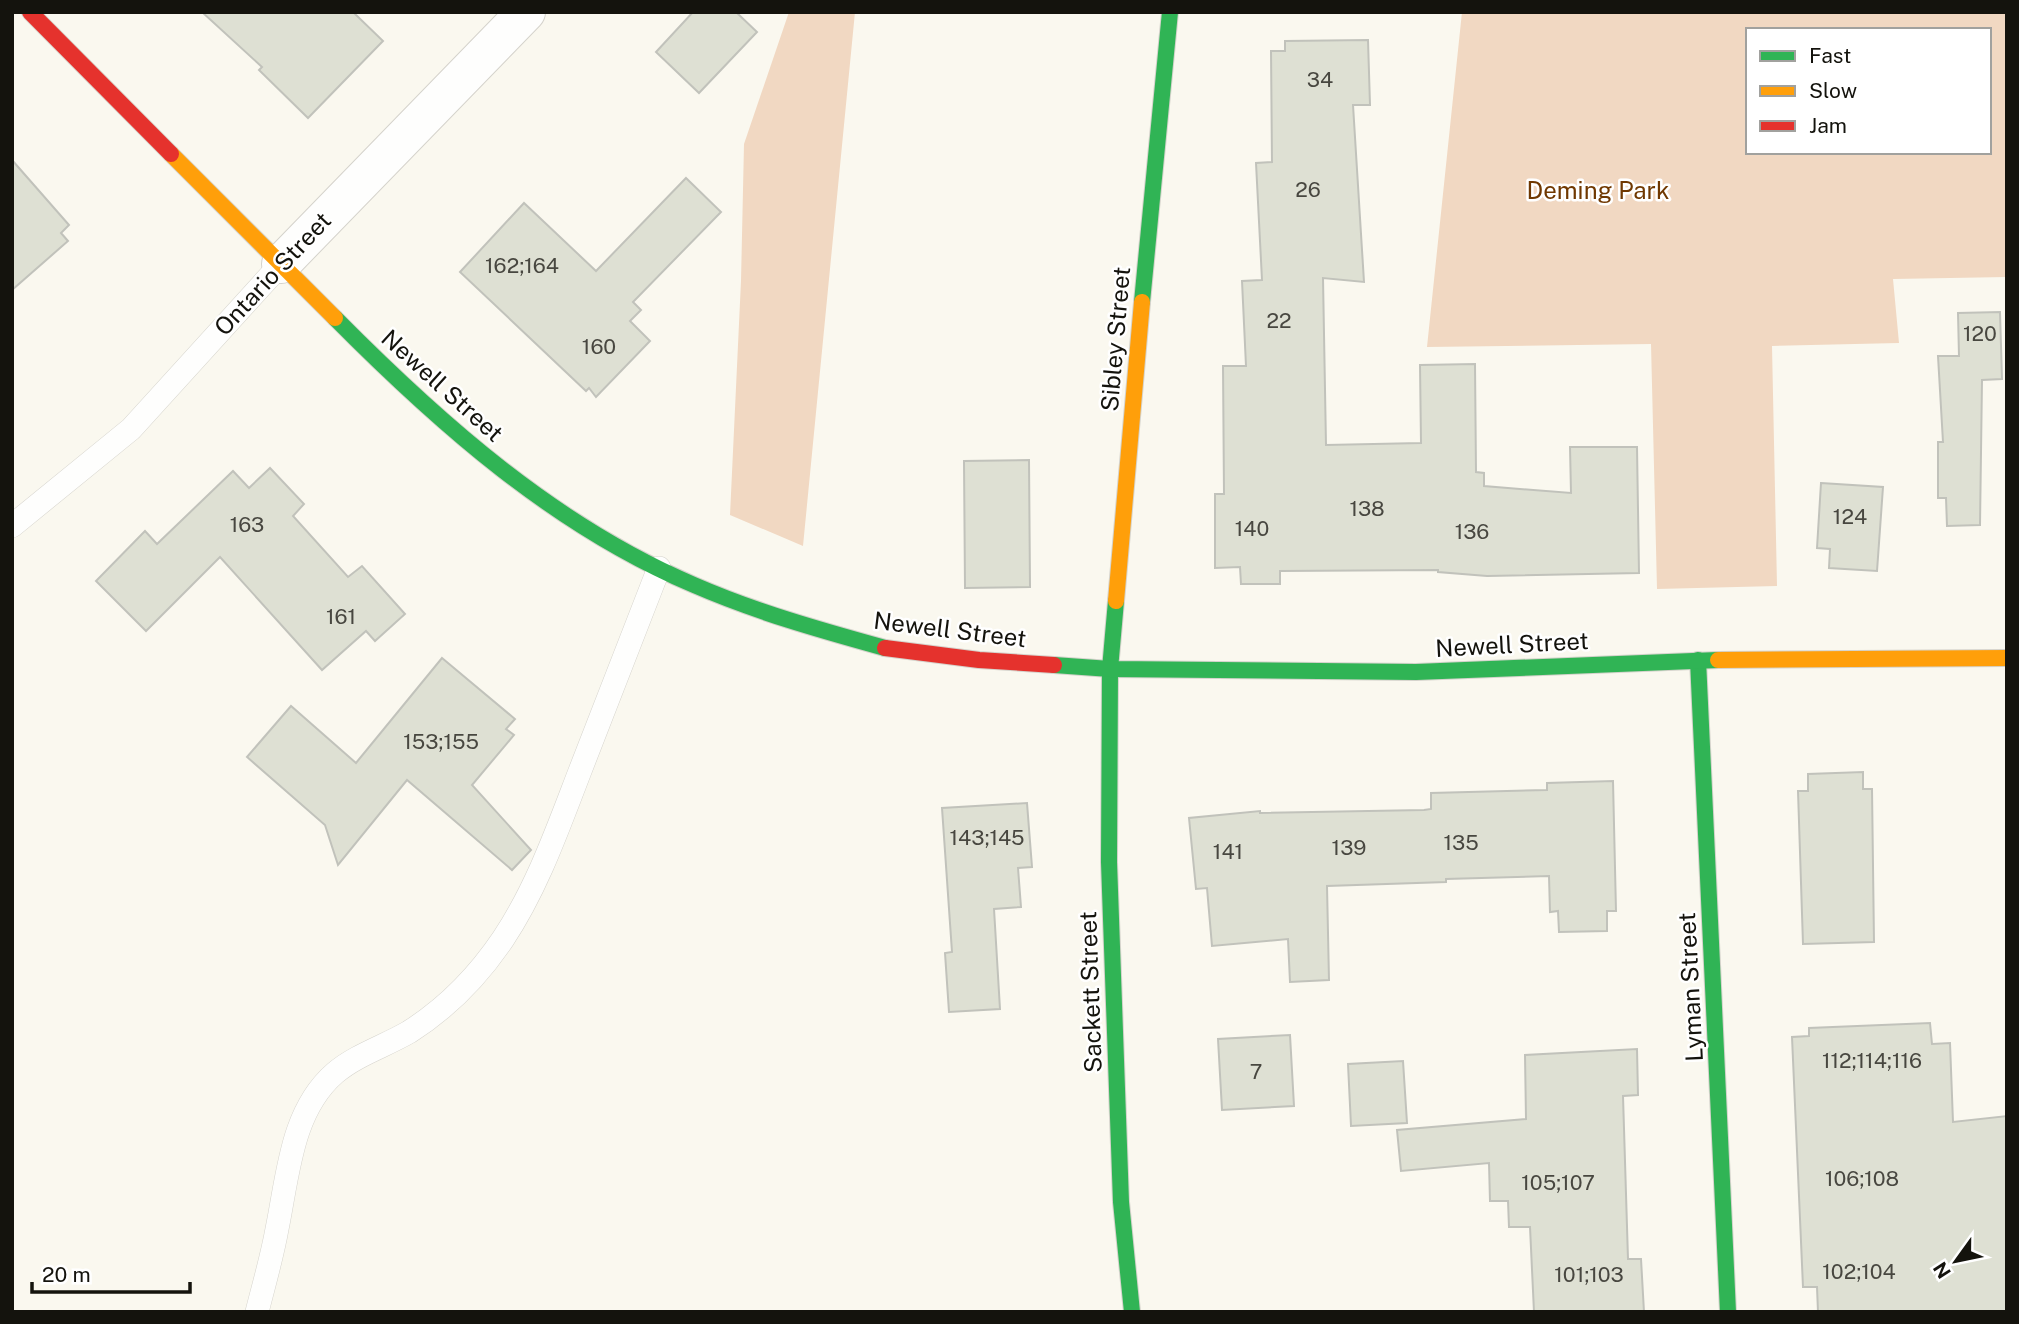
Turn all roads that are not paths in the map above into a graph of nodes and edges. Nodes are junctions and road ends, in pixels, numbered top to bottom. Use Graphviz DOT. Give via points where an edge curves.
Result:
graph roads {
  1 [pos="30,12"];
  2 [pos="526,12"];
  3 [pos="1170,12"];
  4 [pos="281,264"];
  5 [pos="12,526"];
  6 [pos="659,568"];
  7 [pos="2007,658"];
  8 [pos="1698,660"];
  9 [pos="1110,669"];
  10 [pos="257,1312"];
  11 [pos="1132,1312"];
  12 [pos="1728,1312"];
  1 -- 4 [label="street, Newell Street"];
  2 -- 4 [label="street, Ontario Street"];
  3 -- 9 [label="street, Sibley Street"];
  4 -- 5 [label="lane, Ontario Street" via="131,429"];
  4 -- 6 [label="street, Newell Street" via="386,369 534,495"];
  6 -- 9 [label="street, Newell Street" via="794,623 885,648"];
  6 -- 10 [label="lane" via="554,839 505,936 482,969 432,1016 336,1072 313,1100 292,1152"];
  7 -- 8 [label="street, Newell Street"];
  8 -- 9 [label="street, Newell Street" via="1416,672"];
  8 -- 12 [label="street, Lyman Street"];
  9 -- 11 [label="street, Sackett Street" via="1109,862 1121,1202"];
}
